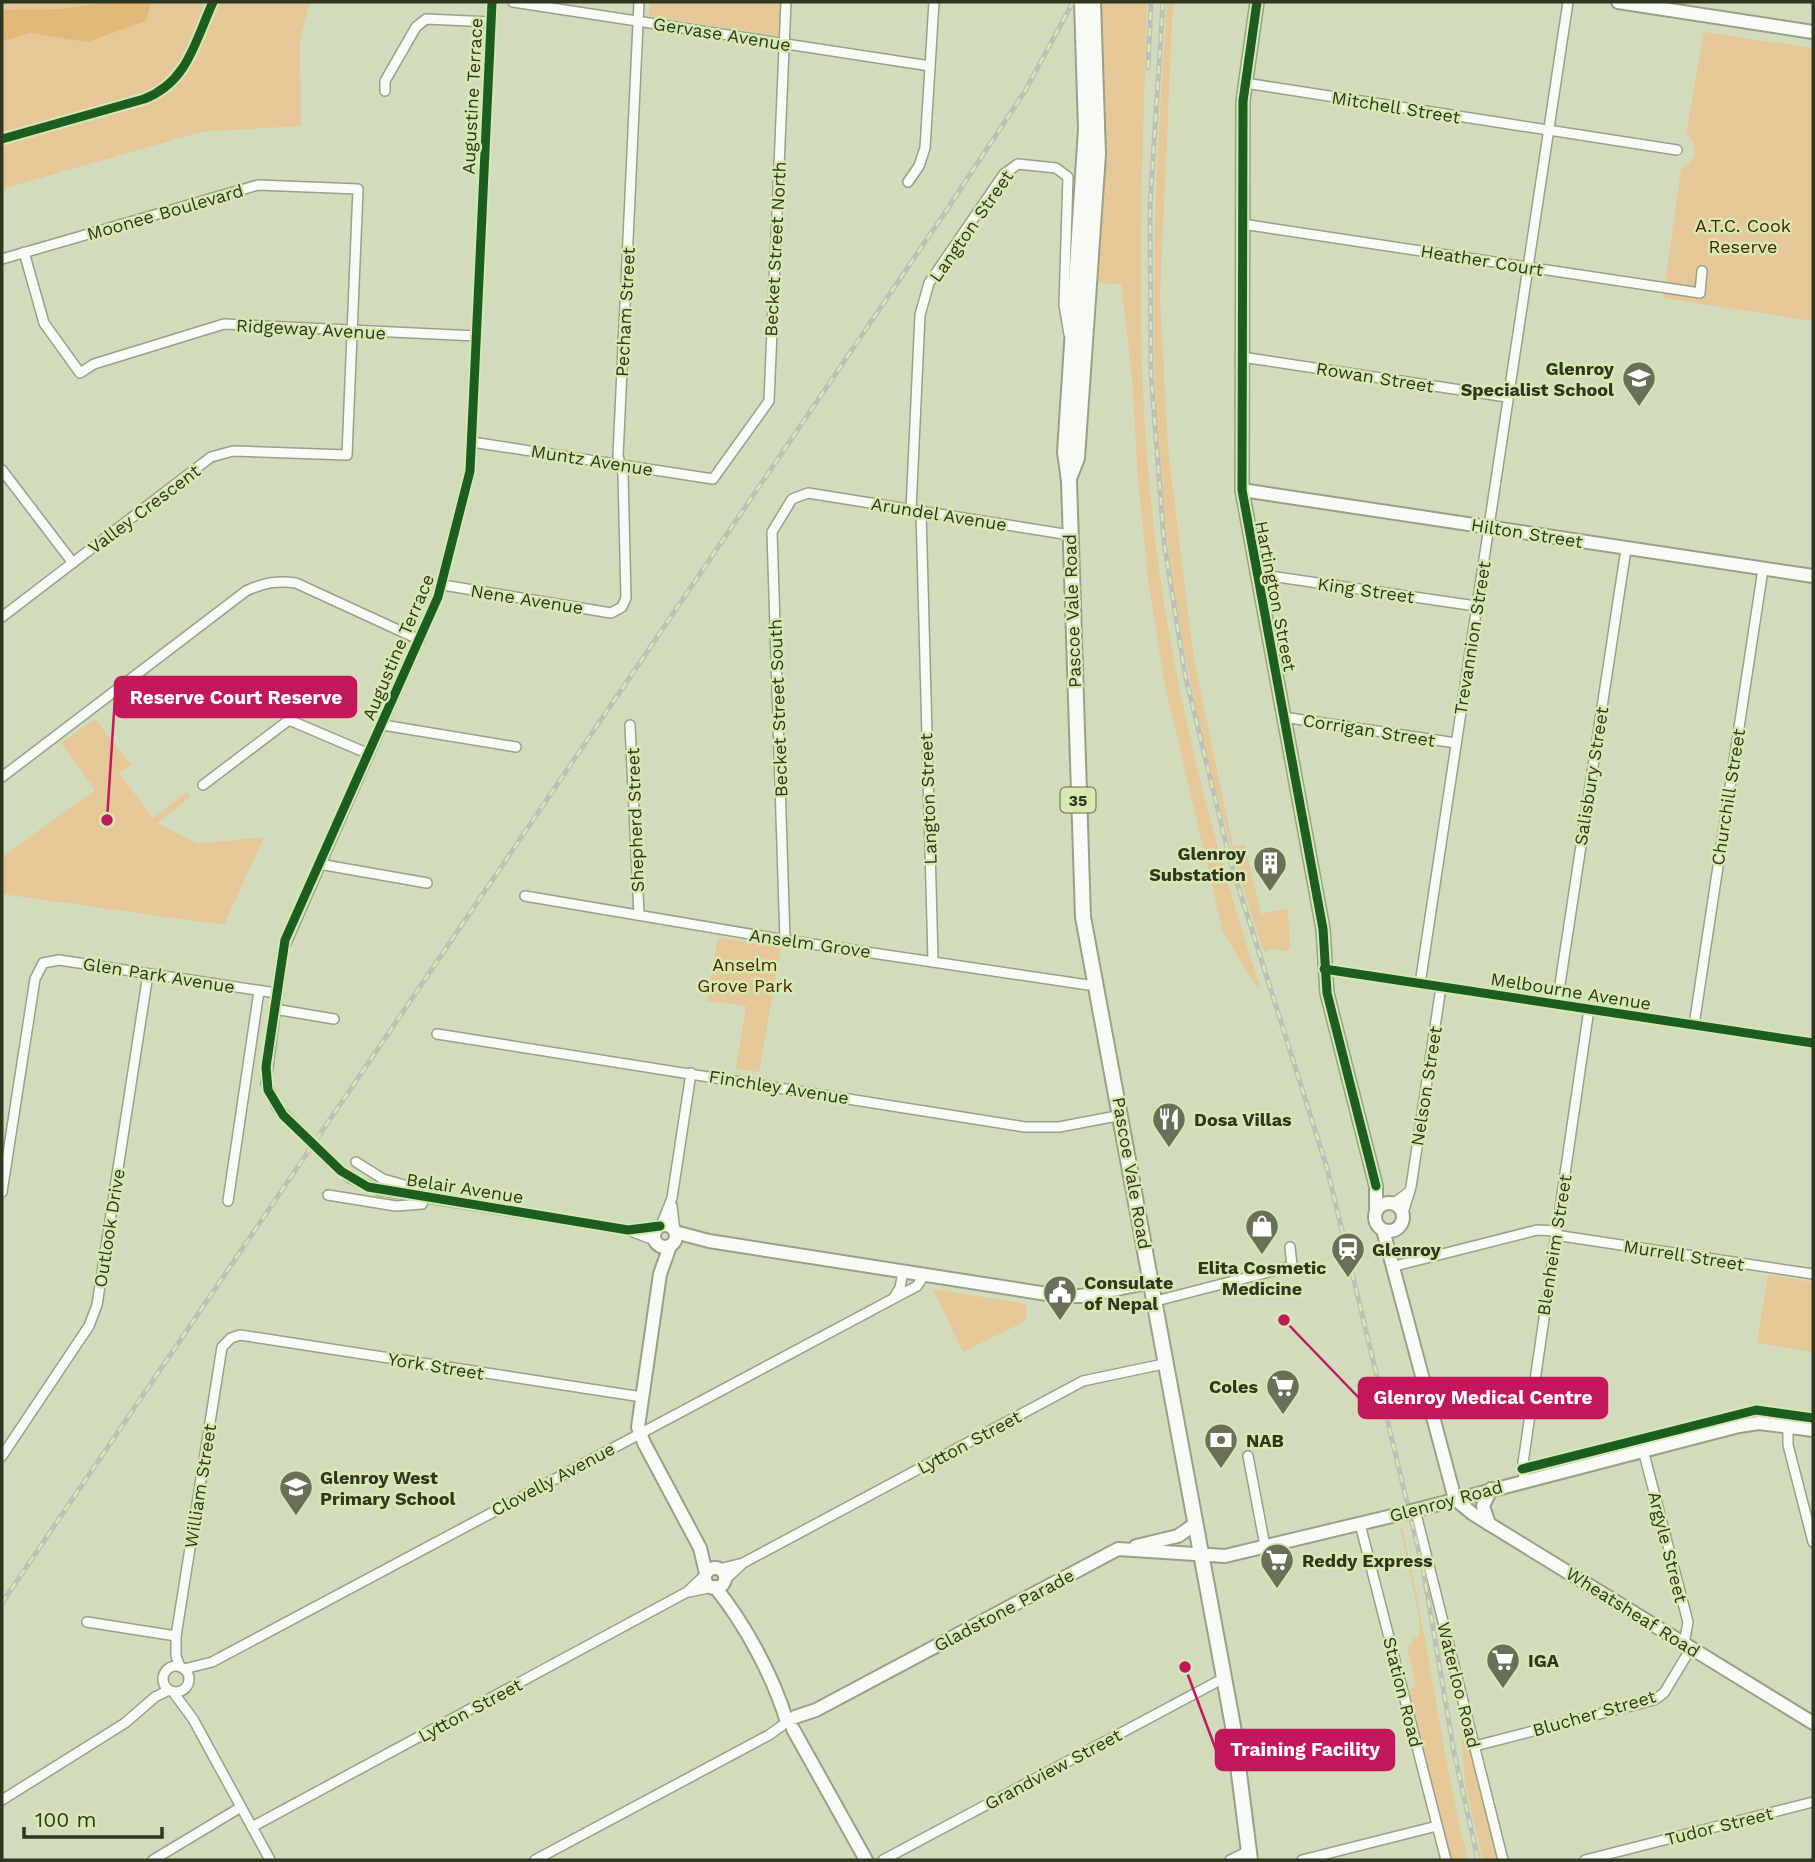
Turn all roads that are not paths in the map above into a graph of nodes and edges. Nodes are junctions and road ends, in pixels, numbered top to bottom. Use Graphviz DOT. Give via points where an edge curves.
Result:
graph roads {
  1 [pos="492,2"];
  2 [pos="513,2"];
  3 [pos="639,2"];
  4 [pos="786,2"];
  5 [pos="934,2"];
  6 [pos="1082,2"];
  7 [pos="1093,2"];
  8 [pos="1257,2"];
  9 [pos="1567,2"];
  10 [pos="1618,2"];
  11 [pos="638,21"];
  12 [pos="491,22"];
  13 [pos="1813,32"];
  14 [pos="785,44"];
  15 [pos="930,66"];
  16 [pos="1245,83"];
  17 [pos="385,91"];
  18 [pos="1548,130"];
  19 [pos="1677,150"];
  20 [pos="908,182"];
  21 [pos="1242,224"];
  22 [pos="24,252"];
  23 [pos="2,258"];
  24 [pos="1528,267"];
  25 [pos="1702,271"];
  26 [pos="350,330"];
  27 [pos="477,336"];
  28 [pos="1072,343"];
  29 [pos="1242,357"];
  30 [pos="1507,397"];
  31 [pos="472,442"];
  32 [pos="620,465"];
  33 [pos="2,470"];
  34 [pos="713,479"];
  35 [pos="1069,481"];
  36 [pos="1242,490"];
  37 [pos="808,494"];
  38 [pos="916,511"];
  39 [pos="1488,527"];
  40 [pos="1070,535"];
  41 [pos="1626,549"];
  42 [pos="73,563"];
  43 [pos="1763,569"];
  44 [pos="1256,573"];
  45 [pos="1813,576"];
  46 [pos="443,585"];
  47 [pos="1476,606"];
  48 [pos="611,613"];
  49 [pos="2,617"];
  50 [pos="420,640"];
  51 [pos="1283,717"];
  52 [pos="383,725"];
  53 [pos="631,725"];
  54 [pos="1455,743"];
  55 [pos="516,747"];
  56 [pos="369,754"];
  57 [pos="2,776"];
  58 [pos="203,785"];
  59 [pos="319,864"];
  60 [pos="427,883"];
  61 [pos="525,896"];
  62 [pos="639,915"];
  63 [pos="785,940"];
  64 [pos="933,960"];
  65 [pos="1324,969"];
  66 [pos="148,974"];
  67 [pos="1097,983"];
  68 [pos="1420,984"];
  69 [pos="1441,987"];
  70 [pos="259,991"];
  71 [pos="276,993"];
  72 [pos="1557,1004"];
  73 [pos="274,1009"];
  74 [pos="1589,1009"];
  75 [pos="334,1019"];
  76 [pos="1694,1025"];
  77 [pos="437,1034"];
  78 [pos="1813,1043"];
  79 [pos="691,1073"];
  80 [pos="1122,1115"];
  81 [pos="312,1143"];
  82 [pos="356,1162"];
  83 [pos="1376,1186"];
  84 [pos="1411,1186"];
  85 [pos="2,1192"];
  86 [pos="328,1195"];
  87 [pos="424,1198"];
  88 [pos="672,1198"];
  89 [pos="228,1201"];
  90 [pos="1391,1203"];
  91 [pos="1376,1211"];
  92 [pos="1403,1213"];
  93 [pos="660,1226"];
  94 [pos="628,1230"];
  95 [pos="1390,1230"];
  96 [pos="1555,1233"];
  97 [pos="668,1239"];
  98 [pos="1290,1247"];
  99 [pos="1395,1266"];
  100 [pos="902,1272"];
  101 [pos="924,1275"];
  102 [pos="1813,1275"];
  103 [pos="1152,1282"];
  104 [pos="895,1296"];
  105 [pos="1156,1301"];
  106 [pos="231,1338"];
  107 [pos="1168,1363"];
  108 [pos="642,1397"];
  109 [pos="1788,1426"];
  110 [pos="1813,1430"];
  111 [pos="639,1433"];
  112 [pos="1643,1450"];
  113 [pos="2,1456"];
  114 [pos="1248,1456"];
  115 [pos="1524,1480"];
  116 [pos="1491,1489"];
  117 [pos="1455,1499"];
  118 [pos="1414,1510"];
  119 [pos="1195,1524"];
  120 [pos="1360,1524"];
  121 [pos="1489,1524"];
  122 [pos="1813,1542"];
  123 [pos="1265,1546"];
  124 [pos="1125,1548"];
  125 [pos="1201,1557"];
  126 [pos="715,1578"];
  127 [pos="87,1622"];
  128 [pos="176,1636"];
  129 [pos="1687,1646"];
  130 [pos="212,1662"];
  131 [pos="182,1668"];
  132 [pos="164,1674"];
  133 [pos="1224,1678"];
  134 [pos="187,1684"];
  135 [pos="171,1691"];
  136 [pos="142,1708"];
  137 [pos="193,1719"];
  138 [pos="793,1723"];
  139 [pos="1813,1723"];
  140 [pos="1475,1746"];
  141 [pos="2,1800"];
  142 [pos="1813,1802"];
  143 [pos="241,1807"];
  144 [pos="1437,1826"];
  145 [pos="252,1827"];
  146 [pos="1249,1855"];
  147 [pos="153,1860"];
  148 [pos="270,1860"];
  149 [pos="536,1860"];
  150 [pos="866,1860"];
  151 [pos="883,1860"];
  152 [pos="1230,1860"];
  153 [pos="1302,1860"];
  154 [pos="1446,1860"];
  155 [pos="1503,1860"];
  156 [pos="1585,1860"];
  1 -- 12 [label="street, Augustine Terrace"];
  2 -- 11 [label="street, Gervase Avenue"];
  3 -- 11 [label="street, Pecham Street"];
  4 -- 14 [label="street, Becket Street North"];
  5 -- 15 [label="street"];
  6 -- 28 [label="main road, Pascoe Vale Road / 35" via="1086,129"];
  7 -- 35 [label="main road, Pascoe Vale Road / 35" via="1098,154 1095,223 1077,458"];
  8 -- 16 [label="street, Hartington Street"];
  9 -- 18 [label="street, Trevannion Street"];
  10 -- 13 [label="street"];
  11 -- 14 [label="street, Gervase Avenue"];
  11 -- 32 [label="street, Pecham Street"];
  12 -- 17 [label="street" via="426,19 416,27 385,81"];
  12 -- 27 [label="street, Augustine Terrace"];
  14 -- 15 [label="street, Gervase Avenue"];
  14 -- 34 [label="street, Becket Street North" via="769,401"];
  15 -- 20 [label="street" via="924,156"];
  16 -- 18 [label="street, Mitchell Street"];
  16 -- 21 [label="street, Hartington Street"];
  18 -- 19 [label="street, Mitchell Street"];
  18 -- 24 [label="street, Trevannion Street"];
  21 -- 24 [label="street, Heather Court"];
  21 -- 29 [label="street, Hartington Street"];
  22 -- 23 [label="street, Moonee Boulevard"];
  22 -- 26 [label="street, Ridgeway Avenue" via="44,323 80,373 94,364 224,324"];
  22 -- 26 [label="street, Moonee Boulevard" via="258,185 358,189"];
  24 -- 25 [label="street, Heather Court" via="1700,293"];
  24 -- 30 [label="street, Trevannion Street"];
  26 -- 27 [label="street, Ridgeway Avenue"];
  26 -- 42 [label="street, Valley Crescent" via="347,455 233,451 211,457"];
  27 -- 31 [label="street, Augustine Terrace"];
  28 -- 35 [label="main road, Pascoe Vale Road / 35" via="1065,452"];
  28 -- 38 [label="street, Langton Street" via="1064,305 1070,188 1066,173 1018,164 1004,174 929,284 920,315"];
  29 -- 30 [label="street, Rowan Street"];
  29 -- 36 [label="street, Hartington Street"];
  30 -- 39 [label="street, Trevannion Street"];
  31 -- 32 [label="street, Muntz Avenue"];
  31 -- 46 [label="street, Augustine Terrace" via="470,471"];
  32 -- 34 [label="street, Muntz Avenue"];
  32 -- 48 [label="street, Pecham Street" via="626,597 622,607"];
  33 -- 42 [label="street"];
  35 -- 40 [label="main road, Pascoe Vale Road / 35"];
  36 -- 39 [label="street, Hilton Street"];
  36 -- 44 [label="street, Hartington Street"];
  37 -- 38 [label="street, Arundel Avenue"];
  37 -- 63 [label="street, Becket Street South" via="792,499 772,532"];
  38 -- 40 [label="street, Arundel Avenue"];
  38 -- 64 [label="street, Langton Street"];
  39 -- 41 [label="street, Hilton Street"];
  39 -- 47 [label="street, Trevannion Street"];
  40 -- 67 [label="main road, Pascoe Vale Road / 35" via="1081,888"];
  41 -- 43 [label="street, Hilton Street"];
  41 -- 72 [label="street, Salisbury Street"];
  42 -- 49 [label="street, Valley Crescent"];
  43 -- 45 [label="street, Hilton Street"];
  43 -- 76 [label="street, Churchill Street"];
  44 -- 47 [label="street, King Street"];
  44 -- 51 [label="street, Hartington Street"];
  46 -- 48 [label="street, Nene Avenue"];
  46 -- 50 [label="street, Augustine Terrace"];
  47 -- 54 [label="street, Trevannion Street"];
  50 -- 52 [label="street, Augustine Terrace"];
  50 -- 57 [label="street" via="296,583 260,584"];
  51 -- 54 [label="street, Corrigan Street"];
  51 -- 65 [label="street, Hartington Street" via="1323,929"];
  52 -- 55 [label="street"];
  52 -- 56 [label="street, Augustine Terrace"];
  53 -- 62 [label="street, Shepherd Street"];
  54 -- 68 [label="street, Trevannion Street"];
  56 -- 58 [label="street" via="289,720"];
  56 -- 59 [label="street, Augustine Terrace"];
  59 -- 60 [label="street"];
  59 -- 71 [label="street, Augustine Terrace" via="285,940"];
  61 -- 62 [label="street, Anselm Grove"];
  62 -- 63 [label="street, Anselm Grove"];
  63 -- 64 [label="street, Anselm Grove"];
  64 -- 67 [label="street, Anselm Grove"];
  65 -- 68 [label="street, Melbourne Avenue"];
  65 -- 83 [label="street, Hartington Street"];
  66 -- 70 [label="street, Glen Park Avenue"];
  66 -- 85 [label="street, Glen Park Avenue" via="59,960 43,963 35,979"];
  66 -- 113 [label="street, Outlook Drive" via="97,1306 89,1326"];
  67 -- 80 [label="main road, Pascoe Vale Road / 35"];
  68 -- 69 [label="street, Melbourne Avenue"];
  69 -- 72 [label="street, Melbourne Avenue"];
  69 -- 84 [label="street, Nelson Street"];
  70 -- 71 [label="street, Glen Park Avenue"];
  70 -- 89 [label="street"];
  71 -- 73 [label="street, Augustine Terrace"];
  72 -- 74 [label="street, Melbourne Avenue"];
  73 -- 75 [label="street"];
  73 -- 81 [label="street, Augustine Terrace, bridge" via="266,1083 283,1115"];
  74 -- 76 [label="street, Melbourne Avenue"];
  74 -- 96 [label="street, Blenheim Street"];
  76 -- 78 [label="street, Melbourne Avenue"];
  77 -- 79 [label="street, Finchley Avenue"];
  79 -- 80 [label="street, Finchley Avenue" via="1026,1126 1059,1127"];
  79 -- 88 [label="street"];
  80 -- 103 [label="main road, Pascoe Vale Road / 35"];
  81 -- 87 [label="street, Belair Avenue, bridge" via="368,1187"];
  82 -- 87 [label="street, Belair Avenue" via="376,1176 415,1188"];
  83 -- 90 [label="street, Hartington Street"];
  83 -- 91 [label="street, Hartington Street"];
  84 -- 90 [label="street"];
  84 -- 92 [label="street, Nelson Street"];
  86 -- 87 [label="street, Belair Avenue" via="411,1207 419,1206"];
  87 -- 94 [label="street, Belair Avenue"];
  88 -- 93 [label="street"];
  88 -- 97 [label="street"];
  90 -- 91 [label="street"];
  90 -- 92 [label="street"];
  91 -- 95 [label="street" via="1375,1220"];
  92 -- 95 [label="street" via="1403,1223"];
  93 -- 94 [label="street"];
  93 -- 97 [label="street" via="654,1234"];
  94 -- 97 [label="street"];
  95 -- 99 [label="street"];
  96 -- 99 [label="street, Murrell Street" via="1537,1230"];
  96 -- 102 [label="street, Murrell Street"];
  96 -- 115 [label="street, Blenheim Street"];
  97 -- 100 [label="street" via="709,1241"];
  97 -- 108 [label="street"];
  98 -- 105 [label="street" via="1292,1266"];
  99 -- 117 [label="street"];
  100 -- 101 [label="street"];
  100 -- 104 [label="street"];
  101 -- 103 [label="street" via="1070,1297"];
  101 -- 104 [label="street, Clovelly Avenue" via="917,1286"];
  103 -- 105 [label="main road, Pascoe Vale Road / 35"];
  104 -- 111 [label="street, Clovelly Avenue"];
  105 -- 107 [label="main road, Pascoe Vale Road / 35"];
  106 -- 108 [label="street, York Street" via="240,1335"];
  106 -- 128 [label="street, William Street" via="222,1347"];
  107 -- 119 [label="main road, Pascoe Vale Road / 35"];
  107 -- 126 [label="street, Lytton Street" via="1083,1381"];
  108 -- 111 [label="street"];
  109 -- 110 [label="street, Glenroy Road"];
  109 -- 112 [label="street, Glenroy Road" via="1749,1424"];
  109 -- 122 [label="street" via="1788,1445"];
  111 -- 126 [label="street"];
  111 -- 130 [label="street, Clovelly Avenue"];
  112 -- 115 [label="street, Glenroy Road"];
  112 -- 129 [label="street, Argyle Street" via="1688,1622"];
  114 -- 123 [label="street"];
  115 -- 116 [label="street, Glenroy Road"];
  116 -- 117 [label="street, Glenroy Road"];
  116 -- 121 [label="street" via="1483,1506"];
  117 -- 118 [label="street, Glenroy Road"];
  117 -- 121 [label="street, Wheatsheaf Road"];
  118 -- 120 [label="street, Glenroy Road, bridge"];
  118 -- 140 [label="street, Waterloo Road"];
  119 -- 124 [label="street, Gladstone Parade" via="1178,1536"];
  119 -- 125 [label="main road, Pascoe Vale Road / 35"];
  120 -- 123 [label="street, Glenroy Road"];
  120 -- 144 [label="street, Station Road"];
  121 -- 129 [label="street, Wheatsheaf Road"];
  123 -- 125 [label="street, Glenroy Road"];
  124 -- 125 [label="street"];
  124 -- 138 [label="street, Gladstone Parade"];
  125 -- 133 [label="main road, Pascoe Vale Road / 35"];
  126 -- 138 [label="street"];
  126 -- 145 [label="street, Lytton Street"];
  127 -- 128 [label="street"];
  128 -- 131 [label="street, William Street" via="176,1656"];
  128 -- 132 [label="street, William Street"];
  129 -- 139 [label="street, Wheatsheaf Road"];
  129 -- 140 [label="street, Blucher Street" via="1664,1693 1654,1700"];
  130 -- 131 [label="street, Clovelly Avenue"];
  130 -- 134 [label="street, Clovelly Avenue"];
  131 -- 132 [label="street" via="172,1667"];
  131 -- 134 [label="street"];
  132 -- 135 [label="street" via="164,1684"];
  132 -- 136 [label="street, William Street"];
  133 -- 146 [label="main road, Pascoe Vale Road / 35"];
  133 -- 151 [label="street, Grandview Street"];
  134 -- 135 [label="street"];
  134 -- 137 [label="street"];
  135 -- 136 [label="street"];
  135 -- 137 [label="street"];
  136 -- 141 [label="street"];
  137 -- 143 [label="street"];
  138 -- 149 [label="street, Gladstone Parade"];
  138 -- 150 [label="street"];
  140 -- 155 [label="street, Waterloo Road"];
  142 -- 156 [label="street, Tudor Street"];
  143 -- 145 [label="street"];
  143 -- 147 [label="street"];
  144 -- 153 [label="street"];
  144 -- 154 [label="street, Station Road"];
  145 -- 148 [label="street"];
  146 -- 152 [label="street"];
}
